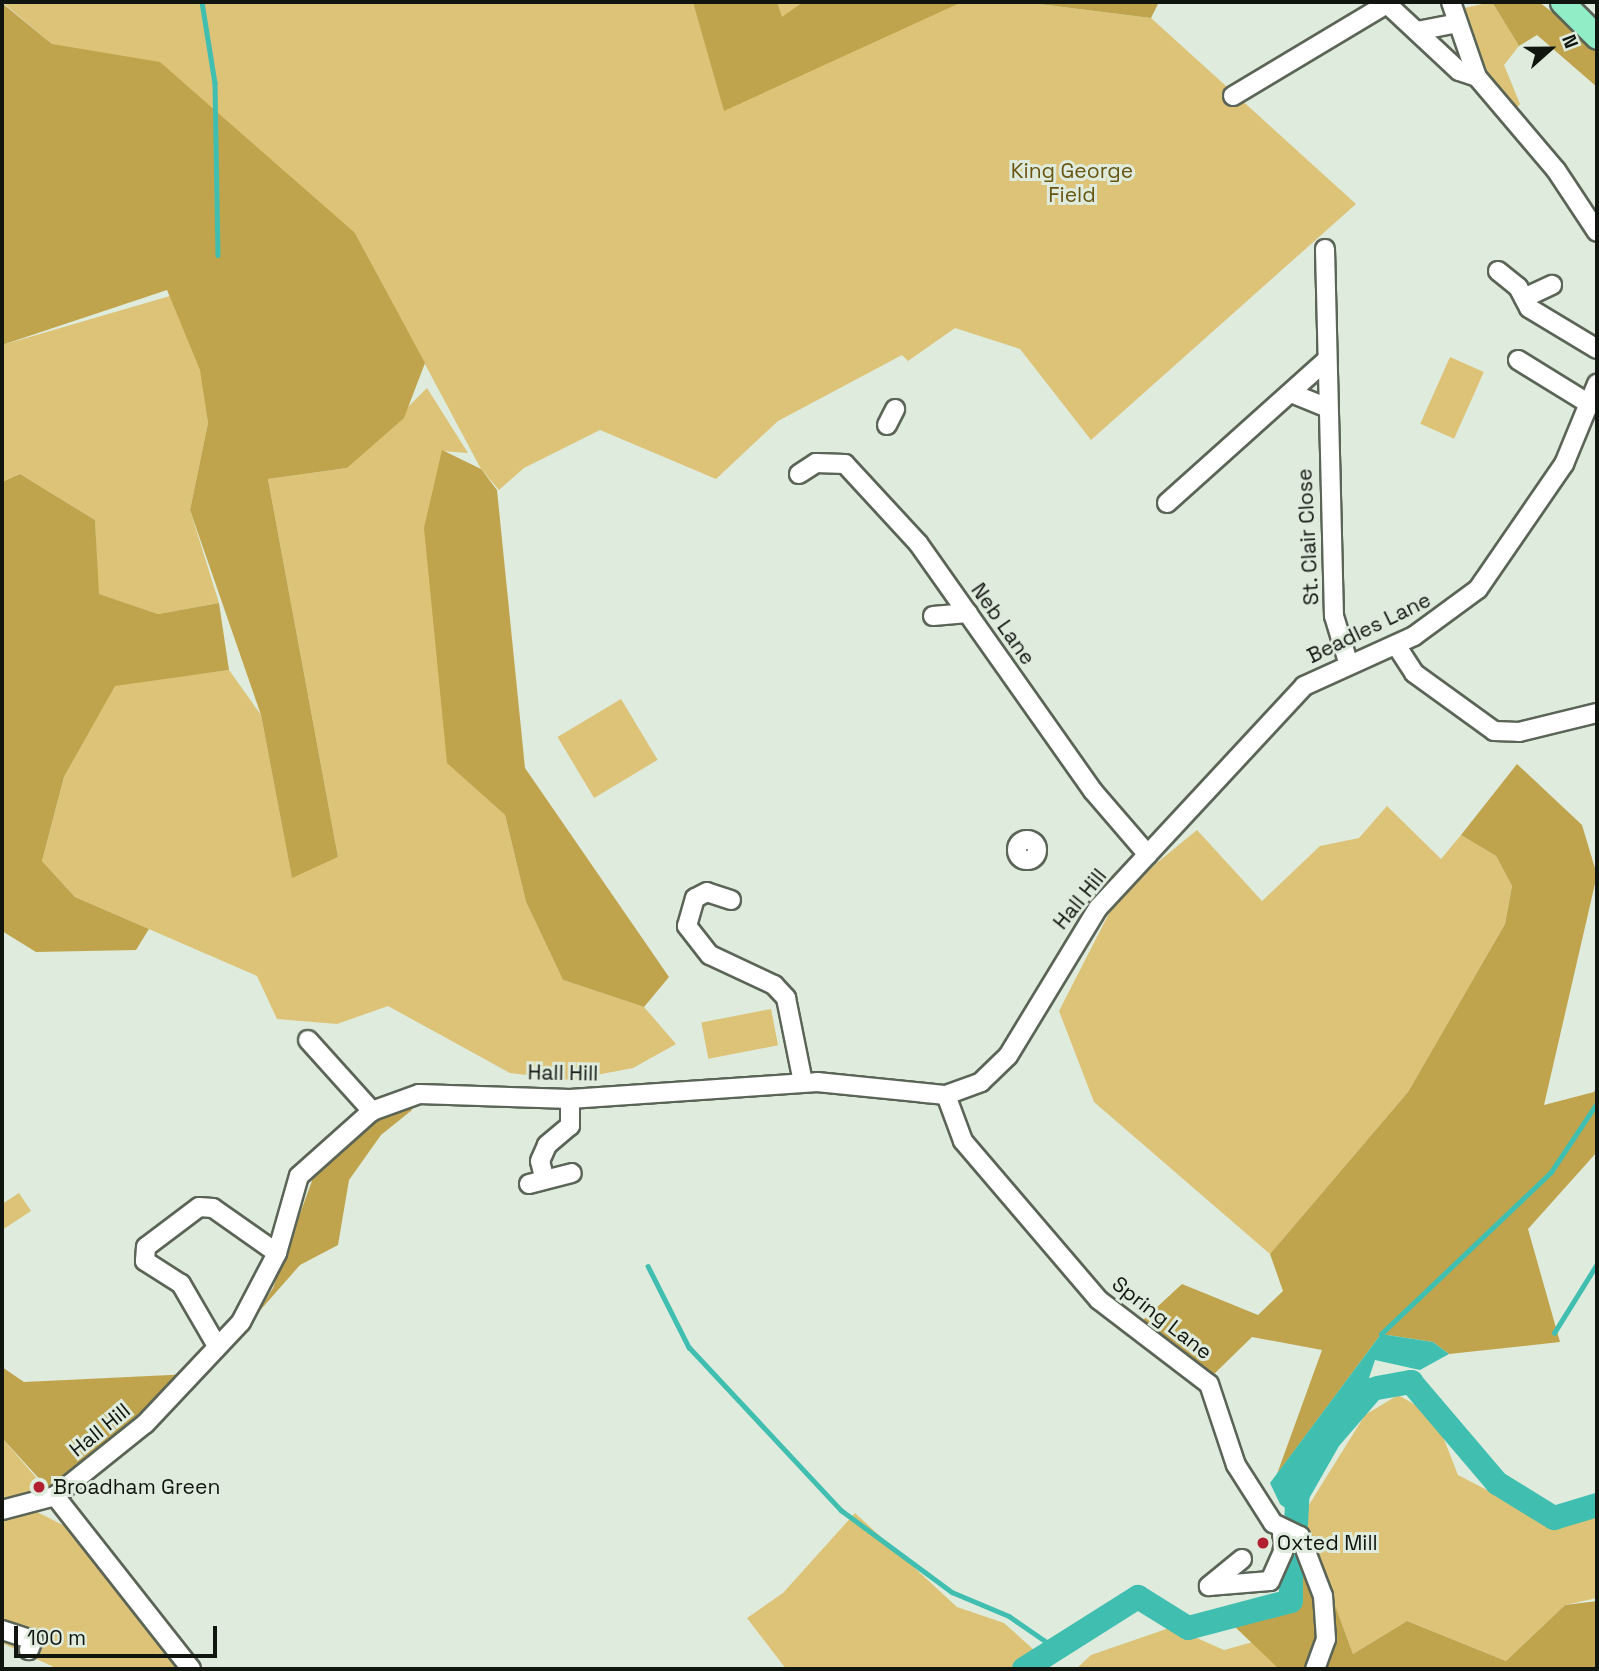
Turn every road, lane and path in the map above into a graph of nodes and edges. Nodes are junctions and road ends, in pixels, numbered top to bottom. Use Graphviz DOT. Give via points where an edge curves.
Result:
graph roads {
  1 [pos="1451,2"];
  2 [pos="1562,2"];
  3 [pos="1386,3"];
  4 [pos="1454,24"];
  5 [pos="1417,31"];
  6 [pos="1597,37"];
  7 [pos="1477,76"];
  8 [pos="1233,96"];
  9 [pos="1597,232"];
  10 [pos="1325,249"];
  11 [pos="1498,271"];
  12 [pos="1552,285"];
  13 [pos="1524,298"];
  14 [pos="1597,349"];
  15 [pos="1518,360"];
  16 [pos="1324,362"];
  17 [pos="1597,384"];
  18 [pos="1291,393"];
  19 [pos="1591,405"];
  20 [pos="1325,407"];
  21 [pos="799,474"];
  22 [pos="1167,503"];
  23 [pos="968,612"];
  24 [pos="933,616"];
  25 [pos="1396,645"];
  26 [pos="1348,662"];
  27 [pos="1597,713"];
  28 [pos="1147,855"];
  29 [pos="731,901"];
  30 [pos="308,1040"];
  31 [pos="803,1082"];
  32 [pos="946,1095"];
  33 [pos="570,1099"];
  34 [pos="372,1111"];
  35 [pos="572,1173"];
  36 [pos="277,1253"];
  37 [pos="217,1346"];
  38 [pos="55,1496"];
  39 [pos="2,1510"];
  40 [pos="1282,1531"];
  41 [pos="1242,1559"];
  42 [pos="2,1630"];
  43 [pos="29,1650"];
  44 [pos="191,1669"];
  45 [pos="1315,1669"];
  1 -- 4 [label="street"];
  2 -- 6 [label="main road"];
  3 -- 5 [label="street"];
  3 -- 8 [label="street"];
  4 -- 5 [label="street"];
  4 -- 7 [label="street"];
  5 -- 7 [label="street" via="1459,71"];
  7 -- 9 [label="street" via="1556,170"];
  10 -- 16 [label="street, St. Clair Close"];
  11 -- 13 [label="street"];
  12 -- 13 [label="street"];
  13 -- 14 [label="street" via="1529,308"];
  15 -- 19 [label="street"];
  16 -- 18 [label="street"];
  16 -- 20 [label="street, St. Clair Close"];
  17 -- 19 [label="street, Beadles Lane"];
  18 -- 20 [label="street"];
  18 -- 22 [label="street"];
  19 -- 25 [label="street, Beadles Lane" via="1564,464 1478,589 1442,620"];
  20 -- 26 [label="street, St. Clair Close" via="1335,616"];
  21 -- 23 [label="street, Neb Lane" via="816,463 845,464 918,543"];
  23 -- 24 [label="street"];
  23 -- 28 [label="street, Neb Lane" via="1093,791"];
  25 -- 26 [label="street, Beadles Lane"];
  25 -- 27 [label="street" via="1414,673 1494,731 1519,732"];
  26 -- 28 [label="street, Beadles Lane" via="1304,686"];
  28 -- 32 [label="street, Hall Hill" via="1077,936 997,1070"];
  29 -- 31 [label="street" via="707,892 695,898 687,926 710,955 774,985 786,998"];
  30 -- 34 [label="street"];
  31 -- 32 [label="street, Hall Hill"];
  31 -- 33 [label="street, Hall Hill"];
  32 -- 40 [label="street, Spring Lane" via="963,1141 1099,1300 1209,1384 1236,1465"];
  33 -- 34 [label="street, Hall Hill" via="419,1094"];
  33 -- 35 [label="street" via="570,1126 547,1145 537,1181"];
  34 -- 36 [label="street, Hall Hill" via="299,1175"];
  36 -- 37 [label="street, Hall Hill" via="241,1322"];
  36 -- 37 [label="street" via="213,1208 199,1208 146,1247 145,1261 180,1284"];
  37 -- 38 [label="street, Hall Hill" via="145,1424"];
  38 -- 39 [label="street"];
  38 -- 44 [label="street"];
  40 -- 41 [label="street" via="1283,1552 1270,1581 1209,1586"];
  40 -- 45 [label="street, Spring Lane" via="1300,1535 1323,1596 1326,1639"];
  42 -- 43 [label="street" via="33,1640"];
}
